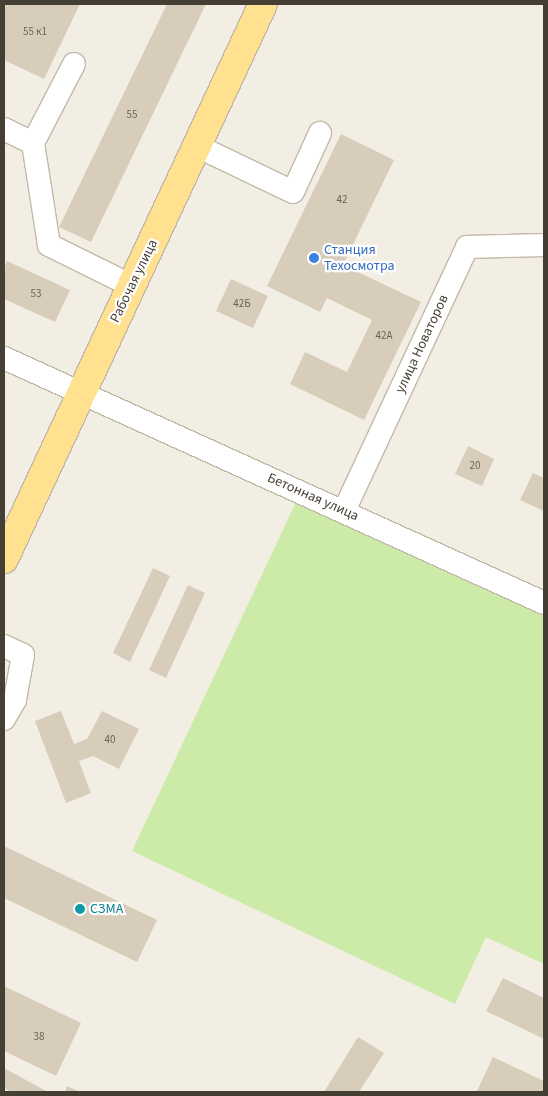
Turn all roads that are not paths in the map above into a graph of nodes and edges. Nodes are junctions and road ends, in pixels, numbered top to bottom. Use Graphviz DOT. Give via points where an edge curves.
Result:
graph roads {
  1 [pos="263,4"];
  2 [pos="74,64"];
  3 [pos="4,129"];
  4 [pos="320,133"];
  5 [pos="33,143"];
  6 [pos="197,146"];
  7 [pos="544,245"];
  8 [pos="132,286"];
  9 [pos="4,358"];
  10 [pos="80,392"];
  11 [pos="344,511"];
  12 [pos="6,547"];
  13 [pos="544,603"];
  14 [pos="4,646"];
  15 [pos="4,719"];
  1 -- 6 [label="main road, Рабочая улица"];
  2 -- 5 [label="street"];
  3 -- 5 [label="street"];
  4 -- 6 [label="street" via="293,192"];
  5 -- 8 [label="street" via="49,246"];
  6 -- 8 [label="main road, Рабочая улица"];
  7 -- 11 [label="street, улица Новаторов" via="468,247"];
  8 -- 10 [label="main road, Рабочая улица"];
  9 -- 10 [label="street, Бетонная улица"];
  10 -- 11 [label="street, Бетонная улица"];
  10 -- 12 [label="main road, Рабочая улица"];
  11 -- 13 [label="street, Бетонная улица"];
  14 -- 15 [label="street" via="23,655 15,700"];
}
